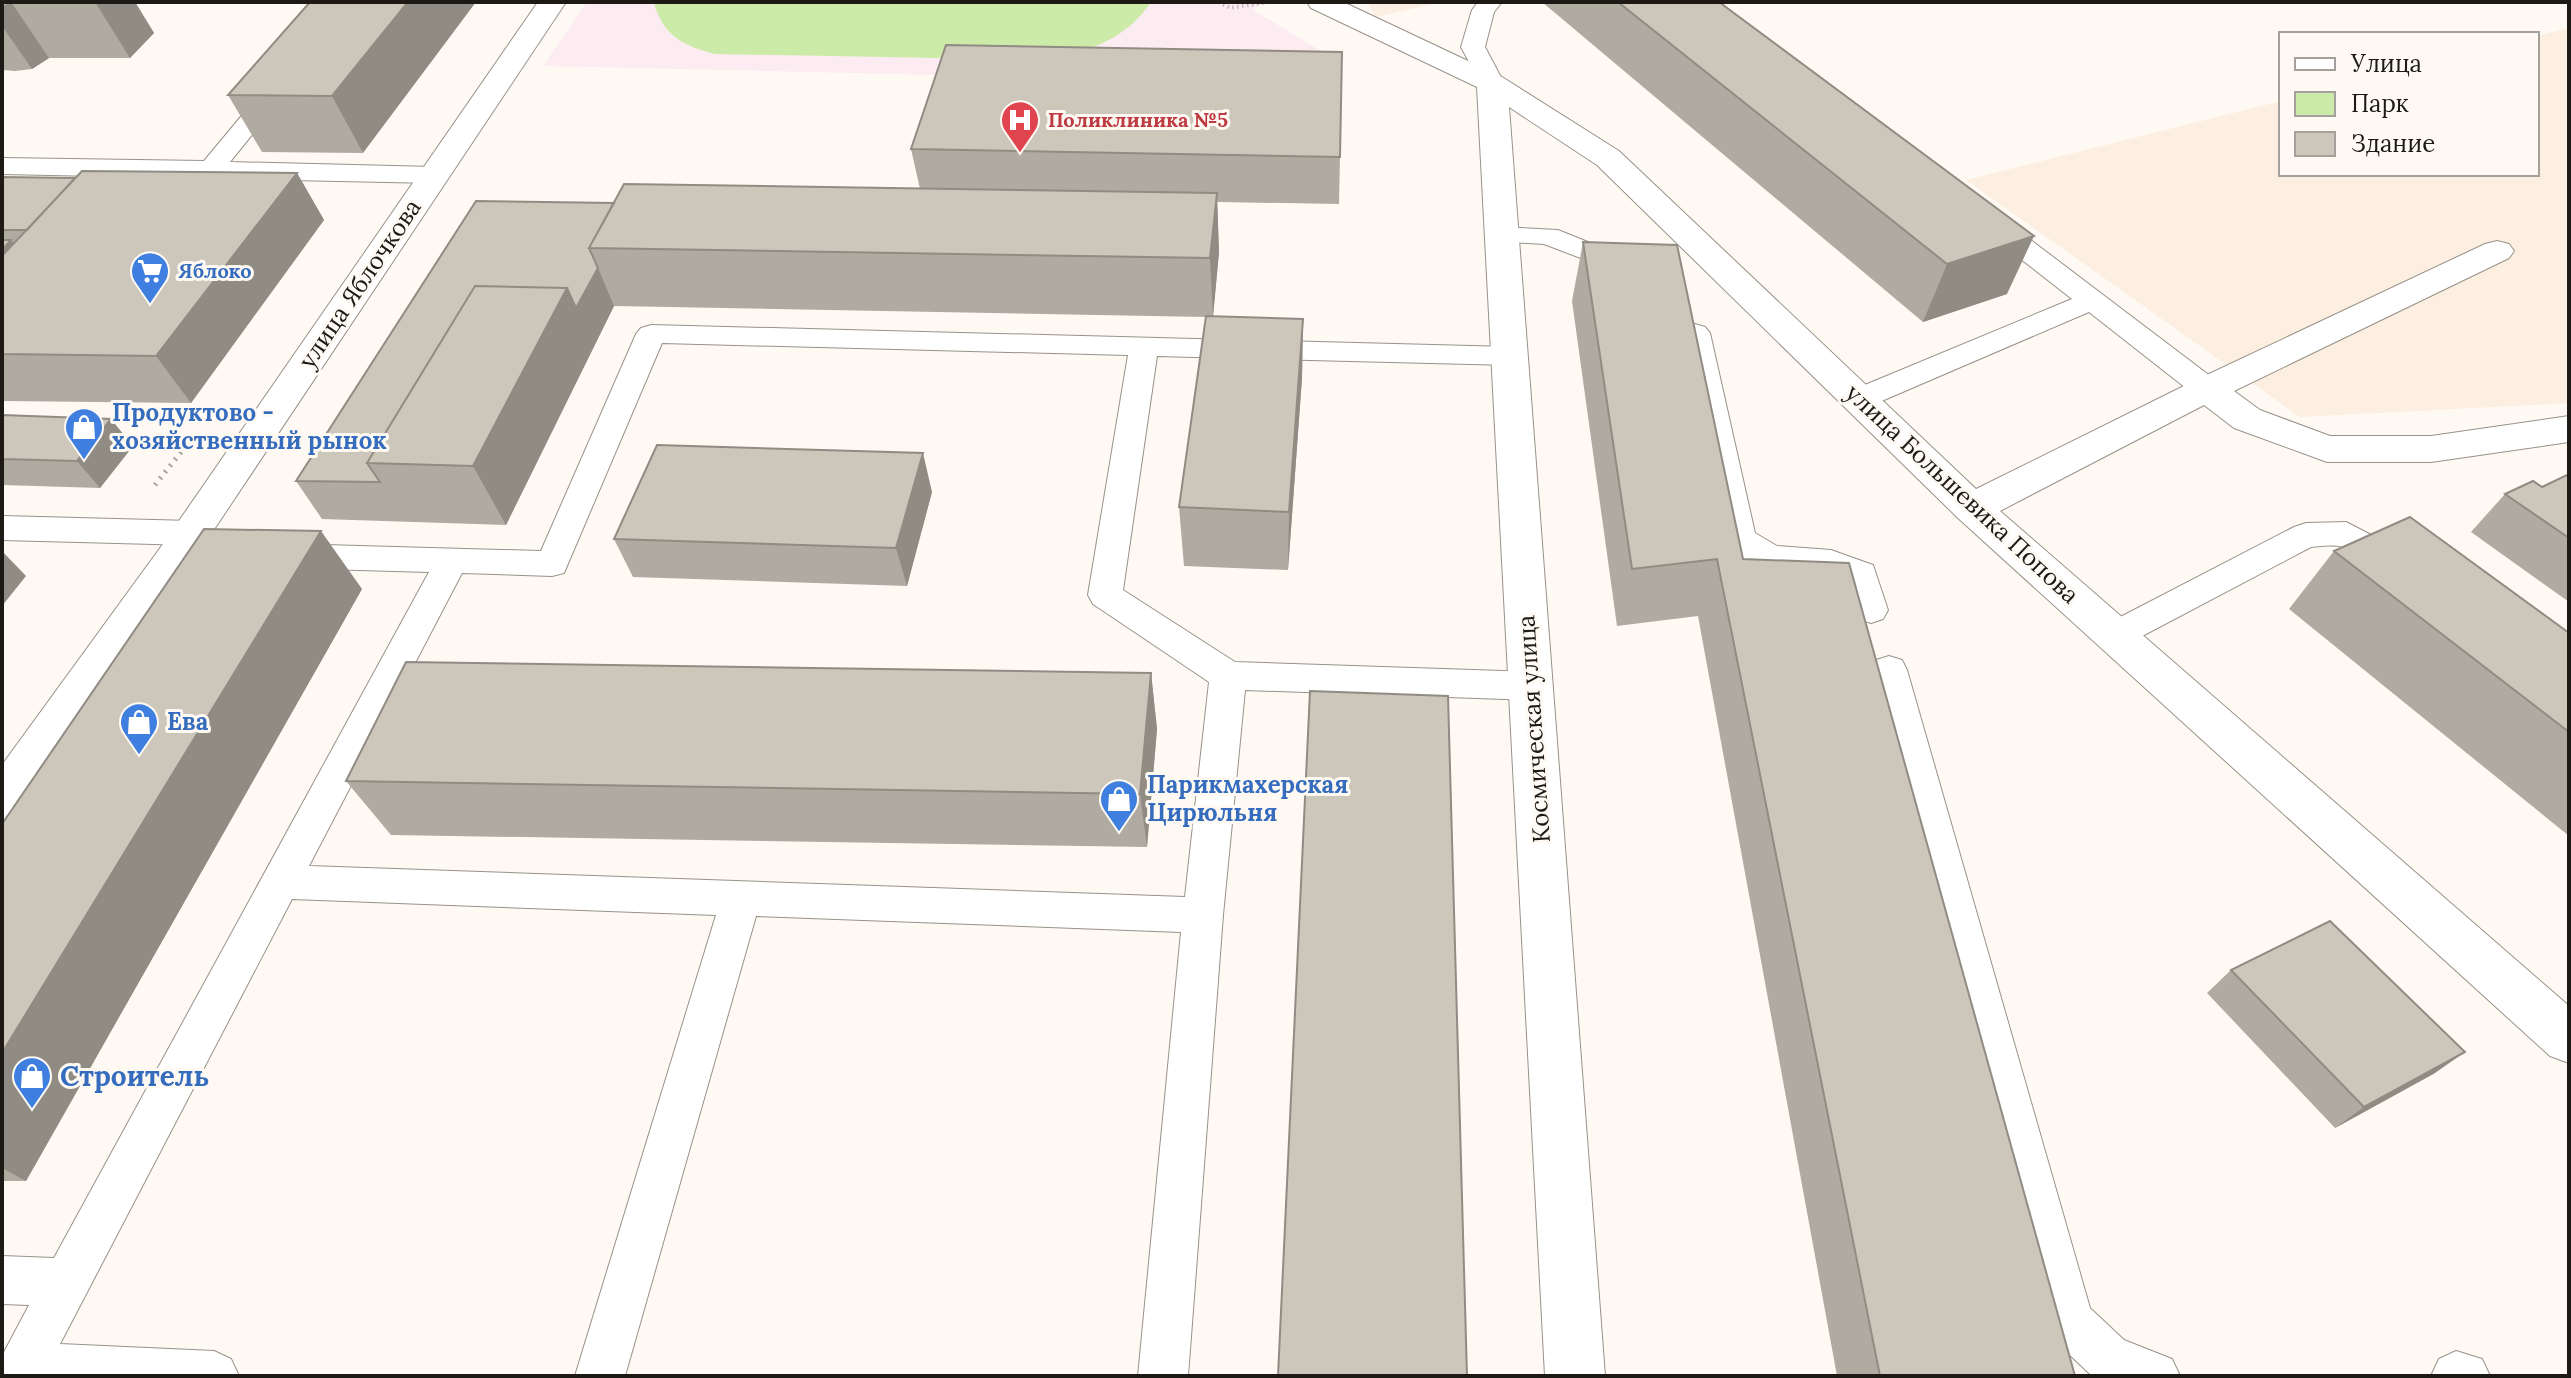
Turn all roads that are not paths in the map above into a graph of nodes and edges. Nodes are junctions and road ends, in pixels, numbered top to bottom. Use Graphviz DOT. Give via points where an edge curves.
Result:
graph roads {
  1 [pos="552,2"];
  2 [pos="1321,2"];
  3 [pos="1491,2"];
  4 [pos="290,74"];
  5 [pos="1492,83"];
  6 [pos="2,166"];
  7 [pos="211,169"];
  8 [pos="434,175"];
  9 [pos="1972,210"];
  10 [pos="1502,235"];
  11 [pos="2497,251"];
  12 [pos="1656,282"];
  13 [pos="2094,300"];
  14 [pos="1688,309"];
  15 [pos="1144,347"];
  16 [pos="1510,356"];
  17 [pos="2207,389"];
  18 [pos="1859,399"];
  19 [pos="2569,429"];
  20 [pos="1972,508"];
  21 [pos="2,528"];
  22 [pos="184,543"];
  23 [pos="452,560"];
  24 [pos="2431,585"];
  25 [pos="1871,610"];
  26 [pos="2115,635"];
  27 [pos="1889,670"];
  28 [pos="1228,676"];
  29 [pos="1531,686"];
  30 [pos="2,801"];
  31 [pos="281,882"];
  32 [pos="741,898"];
  33 [pos="1203,915"];
  34 [pos="2569,1039"];
  35 [pos="2,1280"];
  36 [pos="67,1282"];
  37 [pos="12,1371"];
  38 [pos="214,1376"];
  39 [pos="600,1376"];
  40 [pos="1163,1376"];
  41 [pos="1575,1376"];
  42 [pos="2155,1376"];
  43 [pos="2456,1376"];
  44 [pos="2465,1376"];
  1 -- 8 [label="street, улица Яблочкова"];
  2 -- 5 [label="street, улица Большевика Попова"];
  3 -- 5 [label="lane" via="1483,10 1473,47"];
  4 -- 7 [label="lane"];
  5 -- 10 [label="street, Космическая улица"];
  5 -- 18 [label="street, улица Большевика Попова" via="1608,158"];
  6 -- 7 [label="lane"];
  7 -- 8 [label="lane"];
  8 -- 22 [label="street, улица Яблочкова"];
  9 -- 13 [label="lane"];
  10 -- 12 [label="lane" via="1548,236"];
  10 -- 16 [label="street, Космическая улица"];
  11 -- 17 [label="street"];
  13 -- 17 [label="lane"];
  13 -- 18 [label="lane"];
  14 -- 25 [label="lane" via="1740,538 1765,558 1851,567 1861,574"];
  15 -- 16 [label="lane"];
  15 -- 23 [label="lane" via="651,334 552,564"];
  15 -- 28 [label="lane" via="1105,595"];
  16 -- 29 [label="street, Космическая улица"];
  17 -- 19 [label="street" via="2247,419 2327,449 2431,449"];
  17 -- 20 [label="street"];
  18 -- 20 [label="street, улица Большевика Попова"];
  20 -- 26 [label="street, улица Большевика Попова"];
  21 -- 22 [label="lane"];
  22 -- 23 [label="lane" via="238,555"];
  22 -- 30 [label="street, улица Яблочкова"];
  23 -- 31 [label="lane"];
  24 -- 26 [label="lane" via="2346,534 2306,535"];
  26 -- 34 [label="street, улица Большевика Попова"];
  27 -- 42 [label="lane" via="2070,1322 2096,1351 2130,1371"];
  28 -- 29 [label="lane"];
  28 -- 33 [label="lane"];
  29 -- 41 [label="street, Космическая улица"];
  31 -- 32 [label="lane"];
  31 -- 36 [label="lane"];
  32 -- 33 [label="lane"];
  32 -- 39 [label="lane"];
  33 -- 40 [label="lane"];
  35 -- 36 [label="lane"];
  36 -- 37 [label="lane"];
  37 -- 38 [label="lane"];
  43 -- 44 [label="lane"];
}
